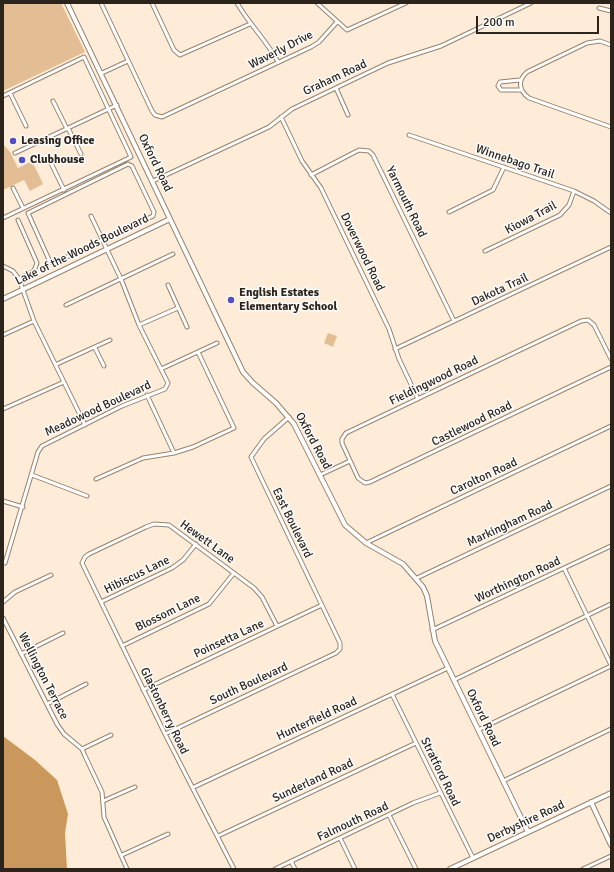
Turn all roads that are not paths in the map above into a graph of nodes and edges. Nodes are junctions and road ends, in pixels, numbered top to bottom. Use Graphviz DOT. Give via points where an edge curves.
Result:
graph roads {
  1 [pos="67,3"];
  2 [pos="101,3"];
  3 [pos="152,3"];
  4 [pos="237,3"];
  5 [pos="317,3"];
  6 [pos="406,3"];
  7 [pos="531,3"];
  8 [pos="599,8"];
  9 [pos="611,11"];
  10 [pos="337,22"];
  11 [pos="250,24"];
  12 [pos="611,45"];
  13 [pos="92,54"];
  14 [pos="84,57"];
  15 [pos="128,61"];
  16 [pos="278,62"];
  17 [pos="102,73"];
  18 [pos="520,80"];
  19 [pos="336,88"];
  20 [pos="522,90"];
  21 [pos="10,93"];
  22 [pos="3,96"];
  23 [pos="53,101"];
  24 [pos="116,105"];
  25 [pos="108,109"];
  26 [pos="348,115"];
  27 [pos="281,117"];
  28 [pos="26,126"];
  29 [pos="611,127"];
  30 [pos="68,128"];
  31 [pos="409,135"];
  32 [pos="15,153"];
  33 [pos="81,154"];
  34 [pos="139,154"];
  35 [pos="131,157"];
  36 [pos="50,161"];
  37 [pos="504,167"];
  38 [pos="311,175"];
  39 [pos="153,182"];
  40 [pos="13,188"];
  41 [pos="64,190"];
  42 [pos="574,191"];
  43 [pos="23,208"];
  44 [pos="448,212"];
  45 [pos="611,214"];
  46 [pos="91,216"];
  47 [pos="3,218"];
  48 [pos="170,219"];
  49 [pos="18,220"];
  50 [pos="103,240"];
  51 [pos="611,246"];
  52 [pos="106,249"];
  53 [pos="485,251"];
  54 [pos="173,254"];
  55 [pos="3,266"];
  56 [pos="19,279"];
  57 [pos="121,279"];
  58 [pos="168,286"];
  59 [pos="24,289"];
  60 [pos="3,299"];
  61 [pos="66,305"];
  62 [pos="178,308"];
  63 [pos="34,321"];
  64 [pos="454,321"];
  65 [pos="139,325"];
  66 [pos="186,327"];
  67 [pos="3,335"];
  68 [pos="110,340"];
  69 [pos="217,343"];
  70 [pos="95,348"];
  71 [pos="396,349"];
  72 [pos="198,352"];
  73 [pos="611,359"];
  74 [pos="56,364"];
  75 [pos="104,366"];
  76 [pos="611,367"];
  77 [pos="161,369"];
  78 [pos="64,382"];
  79 [pos="147,395"];
  80 [pos="418,399"];
  81 [pos="3,409"];
  82 [pos="289,417"];
  83 [pos="85,425"];
  84 [pos="611,426"];
  85 [pos="174,453"];
  86 [pos="350,461"];
  87 [pos="32,475"];
  88 [pos="320,475"];
  89 [pos="96,479"];
  90 [pos="611,486"];
  91 [pos="87,496"];
  92 [pos="3,501"];
  93 [pos="23,506"];
  94 [pos="366,543"];
  95 [pos="196,544"];
  96 [pos="611,546"];
  97 [pos="83,560"];
  98 [pos="6,563"];
  99 [pos="564,568"];
  100 [pos="234,573"];
  101 [pos="51,575"];
  102 [pos="417,578"];
  103 [pos="3,602"];
  104 [pos="101,602"];
  105 [pos="611,604"];
  106 [pos="322,605"];
  107 [pos="587,616"];
  108 [pos="3,618"];
  109 [pos="277,626"];
  110 [pos="432,630"];
  111 [pos="63,633"];
  112 [pos="122,646"];
  113 [pos="340,649"];
  114 [pos="21,654"];
  115 [pos="611,666"];
  116 [pos="448,668"];
  117 [pos="454,680"];
  118 [pos="86,684"];
  119 [pos="144,690"];
  120 [pos="392,694"];
  121 [pos="47,704"];
  122 [pos="611,729"];
  123 [pos="478,730"];
  124 [pos="165,734"];
  125 [pos="111,735"];
  126 [pos="416,743"];
  127 [pos="82,750"];
  128 [pos="503,781"];
  129 [pos="135,786"];
  130 [pos="194,787"];
  131 [pos="440,793"];
  132 [pos="611,793"];
  133 [pos="103,801"];
  134 [pos="591,802"];
  135 [pos="389,815"];
  136 [pos="528,832"];
  137 [pos="168,834"];
  138 [pos="218,836"];
  139 [pos="340,838"];
  140 [pos="611,845"];
  141 [pos="122,856"];
  142 [pos="611,856"];
  143 [pos="472,858"];
  144 [pos="291,861"];
  145 [pos="127,869"];
  146 [pos="234,869"];
  147 [pos="275,869"];
  148 [pos="295,869"];
  149 [pos="355,869"];
  150 [pos="416,869"];
  151 [pos="450,869"];
  152 [pos="582,869"];
  1 -- 13 [label="street, Oxford Road"];
  2 -- 15 [label="street"];
  3 -- 11 [label="street" via="174,50 180,55"];
  4 -- 11 [label="street"];
  5 -- 10 [label="street"];
  6 -- 10 [label="street" via="352,29 344,28"];
  7 -- 19 [label="street, Graham Road" via="441,46 388,63"];
  8 -- 9 [label="street"];
  10 -- 16 [label="street, Waverly Drive" via="319,42"];
  11 -- 16 [label="street"];
  12 -- 18 [label="street" via="600,41 587,43 527,72"];
  13 -- 14 [label="street"];
  13 -- 17 [label="street, Oxford Road"];
  14 -- 21 [label="street"];
  14 -- 25 [label="street"];
  15 -- 16 [label="street, Waverly Drive" via="152,111 158,117 167,116"];
  15 -- 17 [label="street"];
  17 -- 24 [label="street, Oxford Road"];
  18 -- 20 [label="street"];
  18 -- 20 [label="street" via="504,80 498,86 504,91"];
  19 -- 26 [label="street"];
  19 -- 27 [label="street, Graham Road"];
  20 -- 29 [label="street" via="528,98"];
  21 -- 22 [label="street"];
  21 -- 28 [label="street"];
  23 -- 30 [label="street"];
  24 -- 25 [label="street"];
  24 -- 34 [label="street, Oxford Road"];
  25 -- 30 [label="street"];
  25 -- 35 [label="street"];
  27 -- 38 [label="street, Doverwood Road"];
  27 -- 39 [label="street, Graham Road" via="269,127"];
  30 -- 32 [label="street"];
  30 -- 33 [label="street"];
  31 -- 37 [label="street, Winnebago Trail"];
  34 -- 35 [label="street"];
  34 -- 39 [label="street, Oxford Road"];
  35 -- 41 [label="street"];
  36 -- 41 [label="street"];
  37 -- 42 [label="street, Winnebago Trail"];
  37 -- 44 [label="street" via="494,190"];
  38 -- 64 [label="street, Yarmouth Road" via="359,150 369,150 374,155"];
  38 -- 71 [label="street, Doverwood Road" via="321,188 345,237"];
  39 -- 48 [label="street, Oxford Road"];
  40 -- 43 [label="street"];
  41 -- 43 [label="street"];
  42 -- 45 [label="street, Winnebago Trail" via="594,201"];
  42 -- 53 [label="street, Kiowa Trail" via="560,215"];
  43 -- 47 [label="street"];
  46 -- 50 [label="street, Meadowood Boulevard"];
  48 -- 52 [label="street, Lake of the Woods Boulevard"];
  48 -- 82 [label="street, Oxford Road" via="243,372"];
  49 -- 56 [label="street" via="37,263 34,271"];
  50 -- 50 [label="street" via="154,214 130,164 28,213 52,263"];
  50 -- 52 [label="street, Meadowood Boulevard"];
  51 -- 64 [label="street, Dakota Trail"];
  52 -- 57 [label="street, Meadowood Boulevard"];
  52 -- 59 [label="street, Lake of the Woods Boulevard"];
  54 -- 57 [label="street"];
  55 -- 56 [label="street" via="13,271"];
  56 -- 59 [label="street"];
  57 -- 61 [label="street"];
  57 -- 65 [label="street, Meadowood Boulevard"];
  58 -- 62 [label="street"];
  59 -- 60 [label="street, Lake of the Woods Boulevard"];
  59 -- 63 [label="street"];
  62 -- 65 [label="street"];
  62 -- 66 [label="street"];
  63 -- 67 [label="street"];
  63 -- 74 [label="street"];
  64 -- 71 [label="street, Dakota Trail"];
  65 -- 77 [label="street, Meadowood Boulevard"];
  68 -- 70 [label="street"];
  69 -- 72 [label="street"];
  70 -- 74 [label="street"];
  70 -- 75 [label="street"];
  71 -- 80 [label="street, Doverwood Road"];
  72 -- 77 [label="street"];
  72 -- 85 [label="street" via="234,428"];
  73 -- 80 [label="street, Fieldingwood Road" via="594,325 588,320 581,321"];
  74 -- 78 [label="street"];
  76 -- 86 [label="street, Castlewood Road" via="370,482 361,482"];
  77 -- 79 [label="street, Meadowood Boulevard" via="168,383 165,389"];
  78 -- 81 [label="street"];
  78 -- 83 [label="street"];
  79 -- 83 [label="street, Meadowood Boulevard"];
  79 -- 85 [label="street"];
  80 -- 86 [label="street, Fieldingwood Road" via="344,435 342,443"];
  82 -- 88 [label="street, Oxford Road"];
  82 -- 106 [label="street, East Boulevard" via="264,438 251,457"];
  83 -- 87 [label="street, Meadowood Boulevard" via="42,446"];
  84 -- 94 [label="street, Carolton Road"];
  85 -- 89 [label="street" via="143,458"];
  86 -- 88 [label="street"];
  87 -- 91 [label="street"];
  87 -- 93 [label="street, Meadowood Boulevard"];
  88 -- 94 [label="street, Oxford Road" via="341,518 351,531"];
  90 -- 102 [label="street, Markingham Road"];
  92 -- 93 [label="street"];
  93 -- 98 [label="street, Meadowood Boulevard"];
  94 -- 102 [label="street, Oxford Road" via="403,564"];
  95 -- 97 [label="street, Hewett Lane" via="169,525 154,524 89,554"];
  95 -- 100 [label="street, Hewett Lane"];
  95 -- 104 [label="street, Hibiscus Lane" via="183,560 172,568"];
  96 -- 99 [label="street, Worthington Road"];
  97 -- 104 [label="street, Glastonberry Road" via="83,566"];
  99 -- 107 [label="street"];
  99 -- 110 [label="street, Worthington Road"];
  100 -- 109 [label="street, Hewett Lane" via="260,593"];
  100 -- 112 [label="street, Blossom Lane" via="209,604"];
  101 -- 103 [label="street" via="15,592"];
  102 -- 110 [label="street, Oxford Road" via="427,596"];
  104 -- 112 [label="street, Glastonberry Road"];
  105 -- 107 [label="street"];
  106 -- 109 [label="street, Poinsetta Lane"];
  106 -- 113 [label="street, East Boulevard" via="340,643"];
  107 -- 115 [label="street"];
  107 -- 117 [label="street"];
  108 -- 114 [label="street, Wellington Terrace"];
  109 -- 119 [label="street, Poinsetta Lane"];
  110 -- 116 [label="street, Oxford Road"];
  111 -- 114 [label="street"];
  112 -- 119 [label="street, Glastonberry Road"];
  113 -- 124 [label="street, South Boulevard"];
  114 -- 121 [label="street, Wellington Terrace"];
  115 -- 123 [label="street"];
  116 -- 117 [label="street, Oxford Road"];
  116 -- 120 [label="street, Hunterfield Road"];
  117 -- 123 [label="street, Oxford Road"];
  118 -- 121 [label="street"];
  119 -- 124 [label="street, Glastonberry Road"];
  120 -- 126 [label="street, Stratford Road"];
  120 -- 130 [label="street, Hunterfield Road"];
  121 -- 127 [label="street, Wellington Terrace" via="60,729"];
  122 -- 128 [label="street"];
  123 -- 128 [label="street, Oxford Road"];
  124 -- 130 [label="street, Glastonberry Road"];
  125 -- 127 [label="street"];
  126 -- 131 [label="street, Stratford Road"];
  126 -- 138 [label="street, Sunderland Road"];
  127 -- 133 [label="street, Wellington Terrace" via="102,792"];
  128 -- 136 [label="street, Oxford Road"];
  129 -- 133 [label="street"];
  130 -- 138 [label="street, Glastonberry Road"];
  131 -- 135 [label="street, Falmouth Road"];
  131 -- 143 [label="street, Stratford Road"];
  132 -- 134 [label="street, Derbyshire Road"];
  133 -- 141 [label="street, Wellington Terrace" via="104,817"];
  134 -- 136 [label="street, Derbyshire Road"];
  134 -- 140 [label="street"];
  135 -- 139 [label="street, Falmouth Road"];
  135 -- 150 [label="street"];
  136 -- 143 [label="street, Derbyshire Road"];
  137 -- 141 [label="street"];
  138 -- 146 [label="street, Glastonberry Road"];
  139 -- 144 [label="street, Falmouth Road"];
  139 -- 149 [label="street"];
  141 -- 145 [label="street, Wellington Terrace"];
  142 -- 152 [label="street"];
  143 -- 151 [label="street, Derbyshire Road"];
  144 -- 147 [label="street, Falmouth Road"];
  144 -- 148 [label="street"];
}
